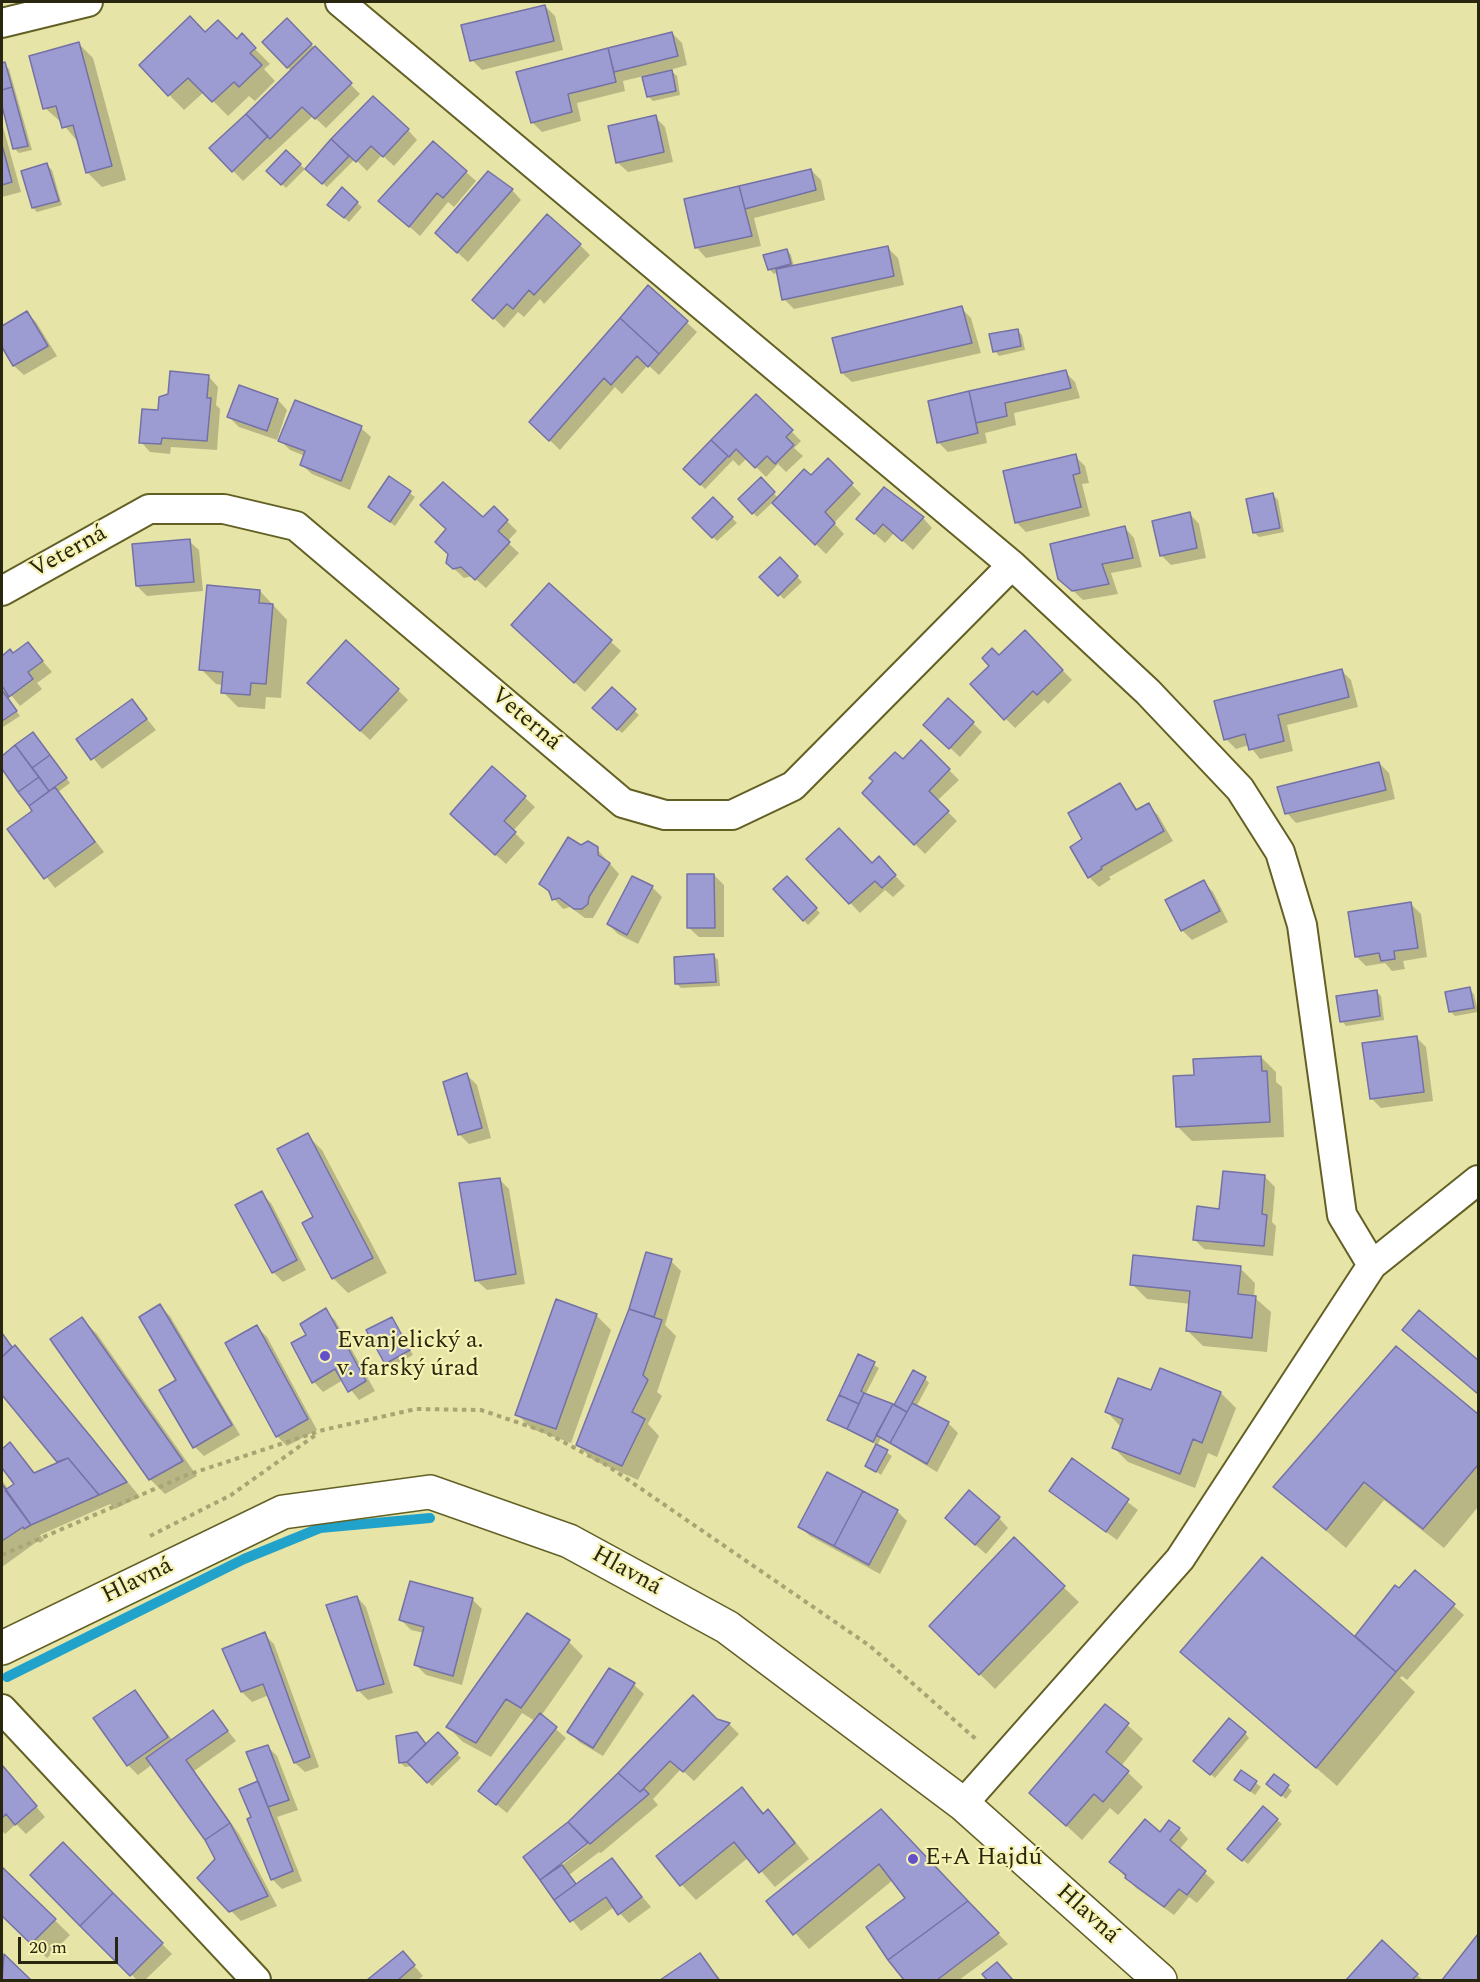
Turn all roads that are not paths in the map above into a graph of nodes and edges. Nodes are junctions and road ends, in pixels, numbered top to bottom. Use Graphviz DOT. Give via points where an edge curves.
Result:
graph roads {
  1 [pos="88,2"];
  2 [pos="340,2"];
  3 [pos="2,23"];
  4 [pos="1012,565"];
  5 [pos="2,591"];
  6 [pos="1479,1180"];
  7 [pos="1372,1265"];
  8 [pos="2,1648"];
  9 [pos="2,1709"];
  10 [pos="963,1804"];
  11 [pos="256,1980"];
  12 [pos="1160,1980"];
  1 -- 3 [label="street"];
  2 -- 4 [label="street"];
  4 -- 5 [label="street, Veterná" via="793,786 732,815 665,815 623,803 296,526 224,509 149,509"];
  4 -- 7 [label="street" via="1148,692 1240,789 1280,852 1302,925 1342,1215"];
  6 -- 7 [label="street"];
  7 -- 10 [label="street" via="1180,1559"];
  8 -- 10 [label="street, Hlavná" via="283,1512 430,1492 569,1541 727,1627"];
  9 -- 11 [label="street"];
  10 -- 12 [label="street, Hlavná"];
}
